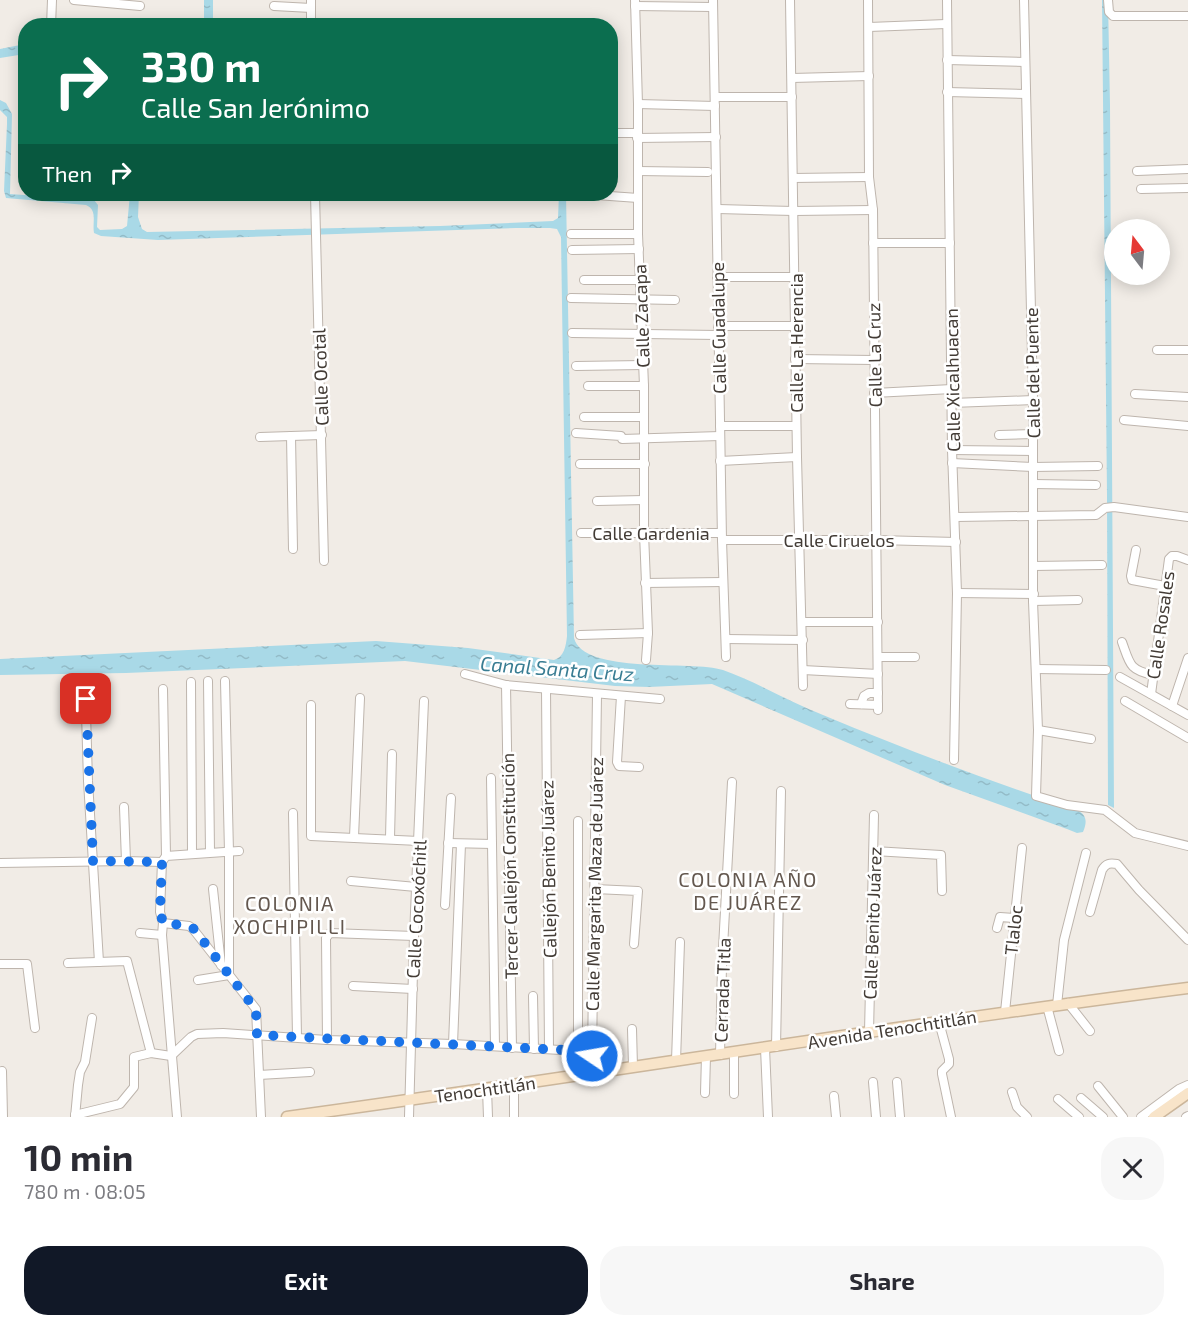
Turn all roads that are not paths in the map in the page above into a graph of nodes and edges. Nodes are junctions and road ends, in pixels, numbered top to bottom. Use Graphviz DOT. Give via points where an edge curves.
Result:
graph roads {
  1 [pos="52,0"];
  2 [pos="74,0"];
  3 [pos="790,0"];
  4 [pos="868,0"];
  5 [pos="947,0"];
  6 [pos="1024,0"];
  7 [pos="1108,0"];
  8 [pos="635,3"];
  9 [pos="311,4"];
  10 [pos="713,4"];
  11 [pos="140,6"];
  12 [pos="274,6"];
  13 [pos="1188,16"];
  14 [pos="51,18"];
  15 [pos="946,24"];
  16 [pos="868,27"];
  17 [pos="947,60"];
  18 [pos="1025,62"];
  19 [pos="869,76"];
  20 [pos="792,78"];
  21 [pos="947,92"];
  22 [pos="1026,94"];
  23 [pos="792,97"];
  24 [pos="715,101"];
  25 [pos="638,105"];
  26 [pos="618,134"];
  27 [pos="637,135"];
  28 [pos="716,137"];
  29 [pos="1188,170"];
  30 [pos="638,171"];
  31 [pos="1137,171"];
  32 [pos="708,172"];
  33 [pos="869,177"];
  34 [pos="794,178"];
  35 [pos="1188,188"];
  36 [pos="1141,189"];
  37 [pos="618,197"];
  38 [pos="638,198"];
  39 [pos="315,201"];
  40 [pos="718,208"];
  41 [pos="873,210"];
  42 [pos="794,211"];
  43 [pos="571,234"];
  44 [pos="638,234"];
  45 [pos="873,243"];
  46 [pos="950,243"];
  47 [pos="572,249"];
  48 [pos="639,249"];
  49 [pos="717,277"];
  50 [pos="795,277"];
  51 [pos="584,280"];
  52 [pos="640,280"];
  53 [pos="570,298"];
  54 [pos="640,299"];
  55 [pos="675,300"];
  56 [pos="718,326"];
  57 [pos="795,326"];
  58 [pos="572,333"];
  59 [pos="642,333"];
  60 [pos="718,335"];
  61 [pos="1157,350"];
  62 [pos="1188,350"];
  63 [pos="795,359"];
  64 [pos="874,360"];
  65 [pos="643,365"];
  66 [pos="576,366"];
  67 [pos="588,386"];
  68 [pos="644,386"];
  69 [pos="952,389"];
  70 [pos="874,393"];
  71 [pos="1135,394"];
  72 [pos="1188,397"];
  73 [pos="1033,400"];
  74 [pos="952,403"];
  75 [pos="584,417"];
  76 [pos="644,417"];
  77 [pos="1124,420"];
  78 [pos="720,426"];
  79 [pos="796,426"];
  80 [pos="1188,426"];
  81 [pos="576,433"];
  82 [pos="1033,434"];
  83 [pos="321,435"];
  84 [pos="999,435"];
  85 [pos="291,436"];
  86 [pos="720,436"];
  87 [pos="260,437"];
  88 [pos="644,439"];
  89 [pos="952,450"];
  90 [pos="1033,451"];
  91 [pos="797,457"];
  92 [pos="720,461"];
  93 [pos="952,463"];
  94 [pos="580,464"];
  95 [pos="645,464"];
  96 [pos="1098,466"];
  97 [pos="1034,467"];
  98 [pos="1034,484"];
  99 [pos="1096,485"];
  100 [pos="644,500"];
  101 [pos="597,501"];
  102 [pos="1034,516"];
  103 [pos="956,517"];
  104 [pos="1188,518"];
  105 [pos="644,532"];
  106 [pos="581,533"];
  107 [pos="722,537"];
  108 [pos="800,540"];
  109 [pos="877,540"];
  110 [pos="956,542"];
  111 [pos="293,549"];
  112 [pos="1136,550"];
  113 [pos="1188,560"];
  114 [pos="324,561"];
  115 [pos="1102,564"];
  116 [pos="1033,566"];
  117 [pos="723,582"];
  118 [pos="645,583"];
  119 [pos="1165,586"];
  120 [pos="957,593"];
  121 [pos="1033,598"];
  122 [pos="1078,600"];
  123 [pos="802,622"];
  124 [pos="878,622"];
  125 [pos="648,633"];
  126 [pos="580,634"];
  127 [pos="726,639"];
  128 [pos="803,640"];
  129 [pos="1122,642"];
  130 [pos="726,657"];
  131 [pos="878,657"];
  132 [pos="915,657"];
  133 [pos="1188,658"];
  134 [pos="646,660"];
  135 [pos="1036,669"];
  136 [pos="803,670"];
  137 [pos="1106,670"];
  138 [pos="465,674"];
  139 [pos="878,674"];
  140 [pos="1153,675"];
  141 [pos="1120,677"];
  142 [pos="85,679"];
  143 [pos="208,681"];
  144 [pos="225,681"];
  145 [pos="191,682"];
  146 [pos="506,685"];
  147 [pos="803,686"];
  148 [pos="163,689"];
  149 [pos="546,689"];
  150 [pos="878,693"];
  151 [pos="597,694"];
  152 [pos="1150,694"];
  153 [pos="621,696"];
  154 [pos="360,698"];
  155 [pos="660,699"];
  156 [pos="424,701"];
  157 [pos="1125,701"];
  158 [pos="850,704"];
  159 [pos="861,704"];
  160 [pos="311,705"];
  161 [pos="1172,706"];
  162 [pos="1188,715"];
  163 [pos="1038,730"];
  164 [pos="1188,738"];
  165 [pos="1090,740"];
  166 [pos="392,754"];
  167 [pos="954,760"];
  168 [pos="639,767"];
  169 [pos="491,778"];
  170 [pos="732,782"];
  171 [pos="781,791"];
  172 [pos="451,798"];
  173 [pos="124,807"];
  174 [pos="293,813"];
  175 [pos="874,815"];
  176 [pos="578,821"];
  177 [pos="354,837"];
  178 [pos="390,838"];
  179 [pos="419,841"];
  180 [pos="448,843"];
  181 [pos="461,844"];
  182 [pos="492,844"];
  183 [pos="1188,846"];
  184 [pos="1022,848"];
  185 [pos="239,851"];
  186 [pos="874,851"];
  187 [pos="210,852"];
  188 [pos="230,852"];
  189 [pos="1086,852"];
  190 [pos="192,853"];
  191 [pos="164,859"];
  192 [pos="93,861"];
  193 [pos="126,861"];
  194 [pos="0,863"];
  195 [pos="351,881"];
  196 [pos="416,887"];
  197 [pos="213,889"];
  198 [pos="595,890"];
  199 [pos="942,891"];
  200 [pos="445,905"];
  201 [pos="1090,912"];
  202 [pos="1014,918"];
  203 [pos="163,923"];
  204 [pos="997,928"];
  205 [pos="140,933"];
  206 [pos="162,935"];
  207 [pos="414,936"];
  208 [pos="1188,940"];
  209 [pos="680,942"];
  210 [pos="634,944"];
  211 [pos="99,962"];
  212 [pos="68,963"];
  213 [pos="0,964"];
  214 [pos="221,965"];
  215 [pos="229,975"];
  216 [pos="198,980"];
  217 [pos="353,986"];
  218 [pos="1188,988"];
  219 [pos="413,989"];
  220 [pos="533,996"];
  221 [pos="1058,1005"];
  222 [pos="1005,1012"];
  223 [pos="92,1018"];
  224 [pos="939,1022"];
  225 [pos="35,1028"];
  226 [pos="632,1029"];
  227 [pos="1090,1031"];
  228 [pos="869,1032"];
  229 [pos="257,1035"];
  230 [pos="297,1037"];
  231 [pos="327,1040"];
  232 [pos="411,1043"];
  233 [pos="453,1044"];
  234 [pos="495,1046"];
  235 [pos="770,1047"];
  236 [pos="512,1048"];
  237 [pos="534,1049"];
  238 [pos="549,1049"];
  239 [pos="578,1051"];
  240 [pos="1059,1051"];
  241 [pos="151,1053"];
  242 [pos="734,1053"];
  243 [pos="720,1055"];
  244 [pos="171,1056"];
  245 [pos="592,1056"];
  246 [pos="706,1056"];
  247 [pos="676,1060"];
  248 [pos="633,1067"];
  249 [pos="2,1071"];
  250 [pos="310,1072"];
  251 [pos="597,1072"];
  252 [pos="259,1075"];
  253 [pos="873,1082"];
  254 [pos="897,1082"];
  255 [pos="1188,1085"];
  256 [pos="514,1086"];
  257 [pos="1098,1086"];
  258 [pos="487,1089"];
  259 [pos="1012,1092"];
  260 [pos="705,1093"];
  261 [pos="1188,1093"];
  262 [pos="734,1094"];
  263 [pos="834,1096"];
  264 [pos="1081,1098"];
  265 [pos="1058,1099"];
  266 [pos="409,1101"];
  267 [pos="75,1116"];
  268 [pos="3,1117"];
  269 [pos="177,1117"];
  270 [pos="261,1117"];
  271 [pos="287,1117"];
  272 [pos="409,1117"];
  273 [pos="488,1117"];
  274 [pos="514,1117"];
  275 [pos="768,1117"];
  276 [pos="836,1117"];
  277 [pos="876,1117"];
  278 [pos="900,1117"];
  279 [pos="951,1117"];
  280 [pos="1027,1117"];
  281 [pos="1079,1117"];
  282 [pos="1103,1117"];
  283 [pos="1123,1117"];
  284 [pos="1141,1117"];
  285 [pos="1154,1117"];
  1 -- 14 [label="street"];
  2 -- 11 [label="street"];
  3 -- 20 [label="street, Calle La Herencia"];
  4 -- 16 [label="street, Calle La Cruz"];
  5 -- 15 [label="street, Calle Xicalhuacan"];
  6 -- 18 [label="street, Calle del Puente"];
  7 -- 13 [label="street" via="1113,16"];
  8 -- 10 [label="street"];
  8 -- 25 [label="street, Calle Zacapa"];
  9 -- 12 [label="street"];
  10 -- 24 [label="street, Calle Guadalupe"];
  15 -- 16 [label="street"];
  15 -- 17 [label="street, Calle Xicalhuacan"];
  16 -- 19 [label="street, Calle La Cruz"];
  17 -- 18 [label="street"];
  17 -- 21 [label="street, Calle Xicalhuacan"];
  18 -- 22 [label="street, Calle del Puente"];
  19 -- 20 [label="street"];
  19 -- 33 [label="street, Calle La Cruz"];
  20 -- 23 [label="street, Calle La Herencia"];
  21 -- 22 [label="street"];
  21 -- 46 [label="street, Calle Xicalhuacan"];
  22 -- 73 [label="street, Calle del Puente"];
  23 -- 24 [label="street"];
  23 -- 34 [label="street, Calle La Herencia"];
  24 -- 25 [label="street"];
  24 -- 28 [label="street, Calle Guadalupe"];
  25 -- 27 [label="street, Calle Zacapa"];
  26 -- 27 [label="street"];
  27 -- 28 [label="street"];
  27 -- 30 [label="street, Calle Zacapa"];
  28 -- 40 [label="street, Calle Guadalupe"];
  29 -- 31 [label="street"];
  30 -- 32 [label="street"];
  30 -- 38 [label="street, Calle Zacapa"];
  33 -- 34 [label="street"];
  33 -- 41 [label="street, Calle La Cruz"];
  34 -- 42 [label="street, Calle La Herencia"];
  35 -- 36 [label="street"];
  37 -- 38 [label="street"];
  38 -- 44 [label="street, Calle Zacapa"];
  39 -- 83 [label="street, Calle Ocotal"];
  40 -- 42 [label="street"];
  40 -- 49 [label="street, Calle Guadalupe"];
  41 -- 42 [label="street"];
  41 -- 45 [label="street, Calle La Cruz"];
  42 -- 50 [label="street, Calle La Herencia"];
  43 -- 44 [label="street"];
  44 -- 48 [label="street, Calle Zacapa"];
  45 -- 46 [label="street"];
  45 -- 64 [label="street, Calle La Cruz"];
  46 -- 69 [label="street, Calle Xicalhuacan"];
  47 -- 48 [label="street"];
  48 -- 52 [label="street, Calle Zacapa"];
  49 -- 50 [label="street"];
  49 -- 56 [label="street, Calle Guadalupe"];
  50 -- 57 [label="street, Calle La Herencia"];
  51 -- 52 [label="street"];
  52 -- 54 [label="street, Calle Zacapa"];
  53 -- 54 [label="street"];
  54 -- 55 [label="street"];
  54 -- 59 [label="street, Calle Zacapa"];
  56 -- 57 [label="street"];
  56 -- 60 [label="street, Calle Guadalupe"];
  57 -- 63 [label="street, Calle La Herencia"];
  58 -- 59 [label="street"];
  59 -- 60 [label="street"];
  59 -- 65 [label="street, Calle Zacapa"];
  60 -- 78 [label="street, Calle Guadalupe"];
  61 -- 62 [label="street"];
  63 -- 64 [label="street"];
  63 -- 79 [label="street, Calle La Herencia"];
  64 -- 70 [label="street, Calle La Cruz"];
  65 -- 66 [label="street"];
  65 -- 68 [label="street, Calle Zacapa"];
  67 -- 68 [label="street"];
  68 -- 76 [label="street, Calle Zacapa"];
  69 -- 70 [label="street"];
  69 -- 74 [label="street, Calle Xicalhuacan"];
  70 -- 109 [label="street, Calle La Cruz"];
  71 -- 72 [label="street"];
  73 -- 74 [label="street"];
  73 -- 82 [label="street, Calle del Puente"];
  74 -- 89 [label="street, Calle Xicalhuacan"];
  75 -- 76 [label="street"];
  76 -- 88 [label="street, Calle Zacapa"];
  77 -- 80 [label="street"];
  78 -- 79 [label="street"];
  78 -- 86 [label="street, Calle Guadalupe"];
  79 -- 91 [label="street, Calle La Herencia"];
  81 -- 88 [label="street"];
  82 -- 84 [label="street"];
  82 -- 90 [label="street, Calle del Puente"];
  83 -- 85 [label="street"];
  83 -- 114 [label="street, Calle Ocotal"];
  85 -- 87 [label="street"];
  85 -- 111 [label="street"];
  86 -- 88 [label="street"];
  86 -- 92 [label="street, Calle Guadalupe"];
  88 -- 95 [label="street, Calle Zacapa"];
  89 -- 90 [label="street"];
  89 -- 93 [label="street, Calle Xicalhuacan"];
  90 -- 97 [label="street, Calle del Puente"];
  91 -- 92 [label="street"];
  91 -- 108 [label="street, Calle La Herencia"];
  92 -- 107 [label="street, Calle Guadalupe"];
  93 -- 97 [label="street"];
  93 -- 103 [label="street, Calle Xicalhuacan"];
  94 -- 95 [label="street"];
  95 -- 100 [label="street, Calle Zacapa"];
  96 -- 97 [label="street"];
  97 -- 98 [label="street, Calle del Puente"];
  98 -- 99 [label="street"];
  98 -- 102 [label="street, Calle del Puente"];
  100 -- 101 [label="street"];
  100 -- 105 [label="street, Calle Zacapa"];
  102 -- 103 [label="street"];
  102 -- 104 [label="street" via="1096,515 1114,507"];
  102 -- 116 [label="street, Calle del Puente"];
  103 -- 110 [label="street, Calle Xicalhuacan"];
  105 -- 106 [label="street, Calle Gardenia"];
  105 -- 107 [label="street, Calle Gardenia"];
  105 -- 118 [label="street, Calle Zacapa"];
  107 -- 108 [label="street, Calle Ciruelos"];
  107 -- 117 [label="street, Calle Guadalupe"];
  108 -- 109 [label="street, Calle Ciruelos"];
  108 -- 123 [label="street, Calle La Herencia"];
  109 -- 110 [label="street, Calle Ciruelos"];
  109 -- 124 [label="street, Calle La Cruz"];
  110 -- 120 [label="street, Calle Xicalhuacan"];
  112 -- 119 [label="street" via="1132,580"];
  113 -- 119 [label="street, Calle Rosales" via="1177,556 1169,559"];
  115 -- 116 [label="street"];
  116 -- 121 [label="street, Calle del Puente"];
  117 -- 118 [label="street"];
  117 -- 127 [label="street, Calle Guadalupe"];
  118 -- 125 [label="street, Calle Zacapa"];
  119 -- 140 [label="street, Calle Rosales"];
  120 -- 121 [label="street"];
  120 -- 167 [label="street, Calle Xicalhuacan"];
  121 -- 122 [label="street"];
  121 -- 135 [label="street, Calle del Puente"];
  123 -- 124 [label="street"];
  123 -- 128 [label="street, Calle La Herencia"];
  124 -- 131 [label="street, Calle La Cruz"];
  125 -- 126 [label="street"];
  125 -- 134 [label="street, Calle Zacapa"];
  127 -- 128 [label="street"];
  127 -- 130 [label="street, Calle Guadalupe"];
  128 -- 136 [label="street, Calle La Herencia"];
  129 -- 140 [label="street" via="1132,667"];
  131 -- 132 [label="street"];
  131 -- 139 [label="street, Calle La Cruz"];
  133 -- 161 [label="street"];
  135 -- 137 [label="street"];
  135 -- 163 [label="street, Calle del Puente"];
  136 -- 139 [label="street"];
  136 -- 147 [label="street, Calle La Herencia"];
  138 -- 146 [label="street"];
  139 -- 150 [label="street, Calle La Cruz"];
  140 -- 152 [label="street, Calle Rosales"];
  141 -- 152 [label="street"];
  142 -- 192 [label="street"];
  143 -- 187 [label="street"];
  144 -- 188 [label="street"];
  145 -- 190 [label="street"];
  146 -- 149 [label="street"];
  146 -- 236 [label="street, Tercer Callejón Constitución"];
  148 -- 191 [label="street"];
  149 -- 151 [label="street"];
  149 -- 238 [label="street, Callejón Benito Juárez"];
  150 -- 159 [label="street" via="864,696"];
  150 -- 159 [label="street, Calle La Cruz" via="878,708"];
  151 -- 153 [label="street"];
  151 -- 198 [label="street, Calle Margarita Maza de Juárez"];
  152 -- 161 [label="street"];
  153 -- 155 [label="street"];
  153 -- 168 [label="street" via="617,762 619,766"];
  154 -- 177 [label="street"];
  156 -- 179 [label="street, Calle Cocoxóchitl"];
  157 -- 164 [label="street"];
  158 -- 159 [label="street"];
  160 -- 177 [label="street" via="312,836"];
  161 -- 162 [label="street"];
  163 -- 165 [label="street"];
  163 -- 183 [label="street, Calle del Puente" via="1036,796 1105,810 1135,832"];
  166 -- 178 [label="street"];
  169 -- 182 [label="street"];
  170 -- 243 [label="street, Cerrada Titla"];
  171 -- 235 [label="street"];
  172 -- 180 [label="street"];
  173 -- 193 [label="street"];
  174 -- 230 [label="street"];
  175 -- 186 [label="street, Calle Benito Juárez"];
  176 -- 239 [label="street"];
  177 -- 178 [label="street"];
  178 -- 179 [label="street"];
  179 -- 196 [label="street, Calle Cocoxóchitl"];
  180 -- 181 [label="street"];
  180 -- 200 [label="street"];
  181 -- 182 [label="street"];
  181 -- 233 [label="street"];
  182 -- 234 [label="street"];
  184 -- 202 [label="street, Tlaloc"];
  185 -- 188 [label="street"];
  186 -- 199 [label="street" via="941,855"];
  186 -- 228 [label="street, Calle Benito Juárez"];
  187 -- 188 [label="street"];
  187 -- 190 [label="street"];
  188 -- 215 [label="street"];
  189 -- 221 [label="street" via="1064,940"];
  190 -- 191 [label="street"];
  191 -- 193 [label="street"];
  191 -- 203 [label="street" via="160,912"];
  192 -- 193 [label="street"];
  192 -- 194 [label="street"];
  192 -- 211 [label="street"];
  195 -- 196 [label="street"];
  196 -- 207 [label="street, Calle Cocoxóchitl"];
  197 -- 214 [label="street"];
  198 -- 210 [label="street" via="638,891"];
  198 -- 245 [label="street, Calle Margarita Maza de Juárez"];
  201 -- 208 [label="street" via="1102,870 1105,865 1117,864"];
  202 -- 204 [label="street" via="1000,917"];
  202 -- 222 [label="street, Tlaloc"];
  203 -- 206 [label="street"];
  203 -- 214 [label="street" via="189,926"];
  205 -- 206 [label="street"];
  206 -- 244 [label="street"];
  207 -- 219 [label="street, Calle Cocoxóchitl"];
  207 -- 231 [label="street" via="330,933 326,938"];
  209 -- 247 [label="street"];
  211 -- 212 [label="street"];
  211 -- 241 [label="street" via="127,961"];
  213 -- 225 [label="street" via="27,964"];
  214 -- 215 [label="street"];
  215 -- 216 [label="street"];
  215 -- 229 [label="street" via="256,1010"];
  217 -- 219 [label="street"];
  218 -- 221 [label="main road, Avenida Tenochtitlán"];
  219 -- 232 [label="street, Calle Cocoxóchitl"];
  220 -- 237 [label="street"];
  221 -- 222 [label="main road, Avenida Tenochtitlán"];
  221 -- 227 [label="street"];
  221 -- 240 [label="street"];
  222 -- 224 [label="main road, Avenida Tenochtitlán"];
  223 -- 267 [label="street"];
  224 -- 228 [label="main road, Avenida Tenochtitlán"];
  224 -- 279 [label="street" via="949,1059 942,1074"];
  226 -- 248 [label="street"];
  228 -- 235 [label="main road, Avenida Tenochtitlán"];
  229 -- 230 [label="street"];
  229 -- 244 [label="street" via="197,1034"];
  229 -- 252 [label="street"];
  230 -- 231 [label="street"];
  231 -- 232 [label="street"];
  232 -- 233 [label="street"];
  232 -- 266 [label="street, Calle Cocoxóchitl"];
  233 -- 234 [label="street"];
  234 -- 236 [label="street"];
  235 -- 242 [label="main road, Avenida Tenochtitlán"];
  235 -- 275 [label="street"];
  236 -- 237 [label="street"];
  237 -- 238 [label="street"];
  238 -- 239 [label="street"];
  239 -- 245 [label="street"];
  241 -- 244 [label="street"];
  241 -- 267 [label="street" via="134,1057 134,1087 120,1104"];
  242 -- 243 [label="main road, Avenida Tenochtitlán"];
  242 -- 262 [label="street"];
  243 -- 246 [label="main road, Avenida Tenochtitlán"];
  244 -- 269 [label="street"];
  245 -- 251 [label="street, Calle Margarita Maza de Juárez"];
  246 -- 247 [label="main road, Avenida Tenochtitlán"];
  246 -- 260 [label="street"];
  247 -- 248 [label="main road, Avenida Tenochtitlán"];
  248 -- 251 [label="main road, Avenida Tenochtitlán"];
  249 -- 268 [label="street"];
  250 -- 252 [label="street"];
  251 -- 256 [label="main road, Tenochtitlán"];
  252 -- 270 [label="street"];
  253 -- 277 [label="street"];
  254 -- 278 [label="street"];
  255 -- 284 [label="street"];
  256 -- 258 [label="main road, Tenochtitlán"];
  256 -- 274 [label="street"];
  257 -- 283 [label="street"];
  258 -- 266 [label="main road, Tenochtitlán"];
  258 -- 273 [label="street"];
  259 -- 280 [label="street" via="1017,1107"];
  261 -- 285 [label="main road"];
  263 -- 276 [label="street"];
  264 -- 282 [label="street"];
  265 -- 281 [label="street"];
  266 -- 271 [label="main road, Tenochtitlán"];
  266 -- 272 [label="street, Calle Cocoxóchitl"];
}
